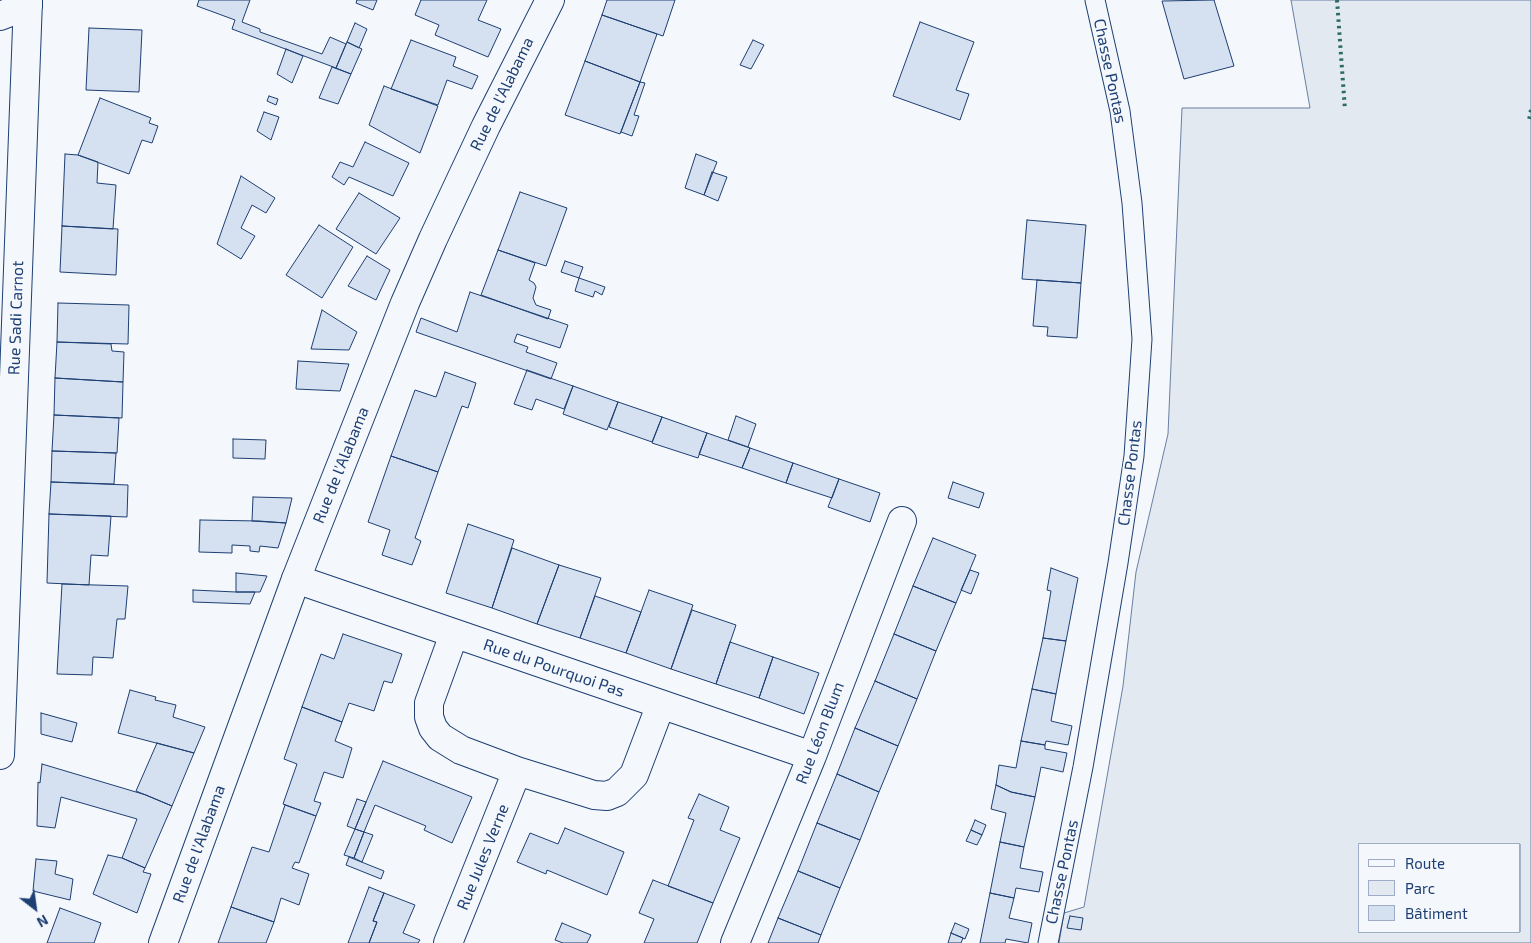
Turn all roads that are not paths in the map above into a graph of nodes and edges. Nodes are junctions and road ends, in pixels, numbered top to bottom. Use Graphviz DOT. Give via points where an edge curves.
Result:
graph roads {
  1 [pos="550,0"];
  2 [pos="1095,0"];
  3 [pos="32,2"];
  4 [pos="0,16"];
  5 [pos="902,520"];
  6 [pos="296,578"];
  7 [pos="454,634"];
  8 [pos="661,704"];
  9 [pos="0,756"];
  10 [pos="812,756"];
  11 [pos="517,771"];
  12 [pos="163,943"];
  13 [pos="448,943"];
  14 [pos="735,943"];
  15 [pos="1048,943"];
  1 -- 6 [label="street, Rue de l'Alabama" via="433,239"];
  2 -- 15 [label="lane, Chasse Pontas" via="1120,111 1132,203 1142,339 1134,456 1118,564"];
  3 -- 4 [label="street"];
  3 -- 9 [label="street, Rue Sadi Carnot"];
  5 -- 10 [label="street, Rue Léon Blum"];
  6 -- 7 [label="street, Rue du Pourquoi Pas"];
  6 -- 12 [label="street, Rue de l'Alabama"];
  7 -- 8 [label="street, Rue du Pourquoi Pas"];
  7 -- 11 [label="street" via="429,703 433,728 448,743"];
  8 -- 10 [label="street, Rue du Pourquoi Pas"];
  8 -- 11 [label="street" via="634,775 617,792 607,796 594,795"];
  10 -- 14 [label="street, Rue Léon Blum"];
  11 -- 13 [label="street, Rue Jules Verne"];
}
